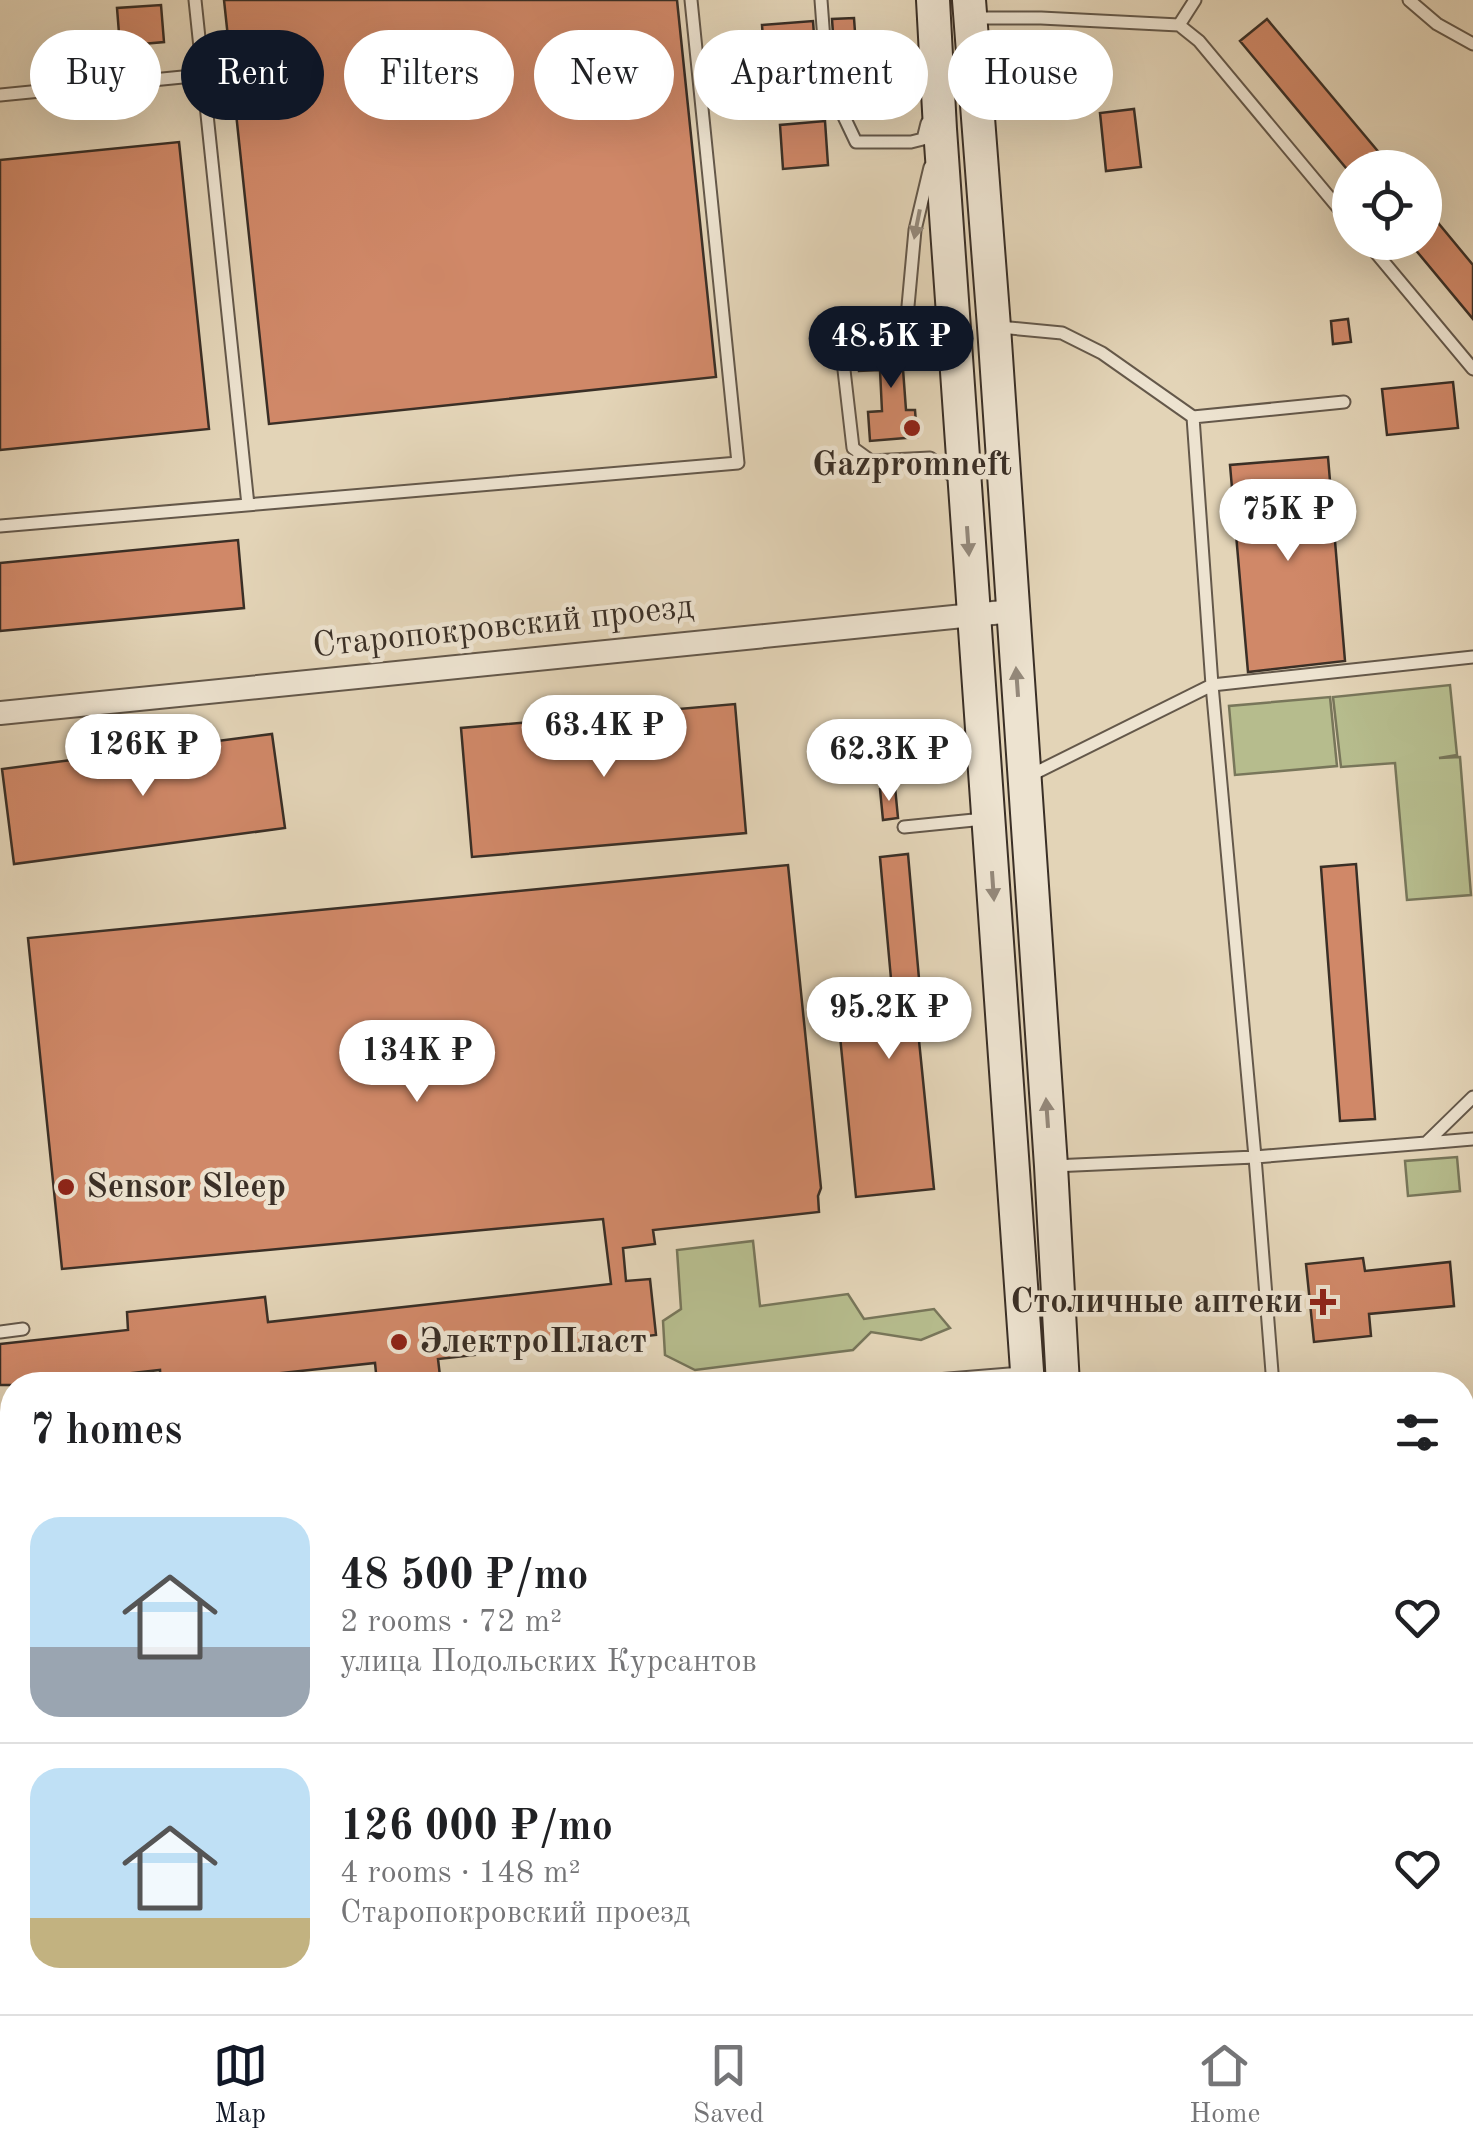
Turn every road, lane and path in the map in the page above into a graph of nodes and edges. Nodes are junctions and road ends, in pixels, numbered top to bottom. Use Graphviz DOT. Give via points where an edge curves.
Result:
graph roads {
  1 [pos="195,0"];
  2 [pos="691,0"];
  3 [pos="821,0"];
  4 [pos="934,0"];
  5 [pos="1195,0"];
  6 [pos="1409,0"];
  7 [pos="970,9"];
  8 [pos="1179,25"];
  9 [pos="198,30"];
  10 [pos="1473,44"];
  11 [pos="181,77"];
  12 [pos="938,85"];
  13 [pos="0,95"];
  14 [pos="208,120"];
  15 [pos="940,129"];
  16 [pos="1332,201"];
  17 [pos="1382,260"];
  18 [pos="994,327"];
  19 [pos="1473,369"];
  20 [pos="1344,402"];
  21 [pos="1194,417"];
  22 [pos="964,485"];
  23 [pos="248,505"];
  24 [pos="0,526"];
  25 [pos="1012,610"];
  26 [pos="974,614"];
  27 [pos="1473,656"];
  28 [pos="1212,685"];
  29 [pos="0,713"];
  30 [pos="1024,779"];
  31 [pos="988,819"];
  32 [pos="904,827"];
  33 [pos="1473,1097"];
  34 [pos="1473,1139"];
  35 [pos="1426,1144"];
  36 [pos="1255,1156"];
  37 [pos="1051,1166"];
  38 [pos="1054,1211"];
  39 [pos="1016,1214"];
  40 [pos="1059,1311"];
  41 [pos="1022,1314"];
  42 [pos="22,1329"];
  43 [pos="0,1332"];
  44 [pos="1027,1372"];
  45 [pos="1062,1372"];
  46 [pos="1272,1372"];
  1 -- 9 [label="lane"];
  2 -- 23 [label="lane" via="738,463"];
  3 -- 12 [label="lane" via="826,81 856,142 923,140"];
  4 -- 12 [label="main road"];
  5 -- 8 [label="lane"];
  6 -- 10 [label="lane"];
  7 -- 8 [label="lane"];
  7 -- 18 [label="main road"];
  8 -- 16 [label="lane"];
  11 -- 13 [label="lane"];
  12 -- 15 [label="main road"];
  14 -- 23 [label="lane"];
  15 -- 22 [label="main road"];
  15 -- 22 [label="lane, one-way" via="915,230 907,317 841,344 853,448 870,461 930,458"];
  17 -- 19 [label="lane"];
  18 -- 21 [label="lane" via="1062,333"];
  18 -- 25 [label="main road"];
  20 -- 21 [label="lane"];
  21 -- 28 [label="lane"];
  22 -- 26 [label="main road, one-way"];
  23 -- 24 [label="lane"];
  25 -- 26 [label="street, Старопокровский проезд"];
  30 -- 25 [label="main road, one-way"];
  26 -- 29 [label="street, Старопокровский проезд"];
  26 -- 31 [label="main road"];
  27 -- 28 [label="lane"];
  28 -- 30 [label="lane"];
  28 -- 36 [label="lane"];
  37 -- 30 [label="main road, one-way"];
  31 -- 32 [label="lane"];
  31 -- 39 [label="main road, one-way"];
  33 -- 35 [label="lane"];
  34 -- 35 [label="lane"];
  35 -- 36 [label="lane"];
  36 -- 37 [label="lane"];
  36 -- 46 [label="lane"];
  37 -- 38 [label="main road"];
  38 -- 39 [label="street" via="1049,1225 1036,1232 1022,1227"];
  38 -- 40 [label="main road"];
  39 -- 41 [label="main road"];
  40 -- 41 [label="street" via="1053,1299 1039,1294 1027,1300"];
  40 -- 45 [label="main road"];
  41 -- 44 [label="main road"];
  42 -- 43 [label="lane"];
}
